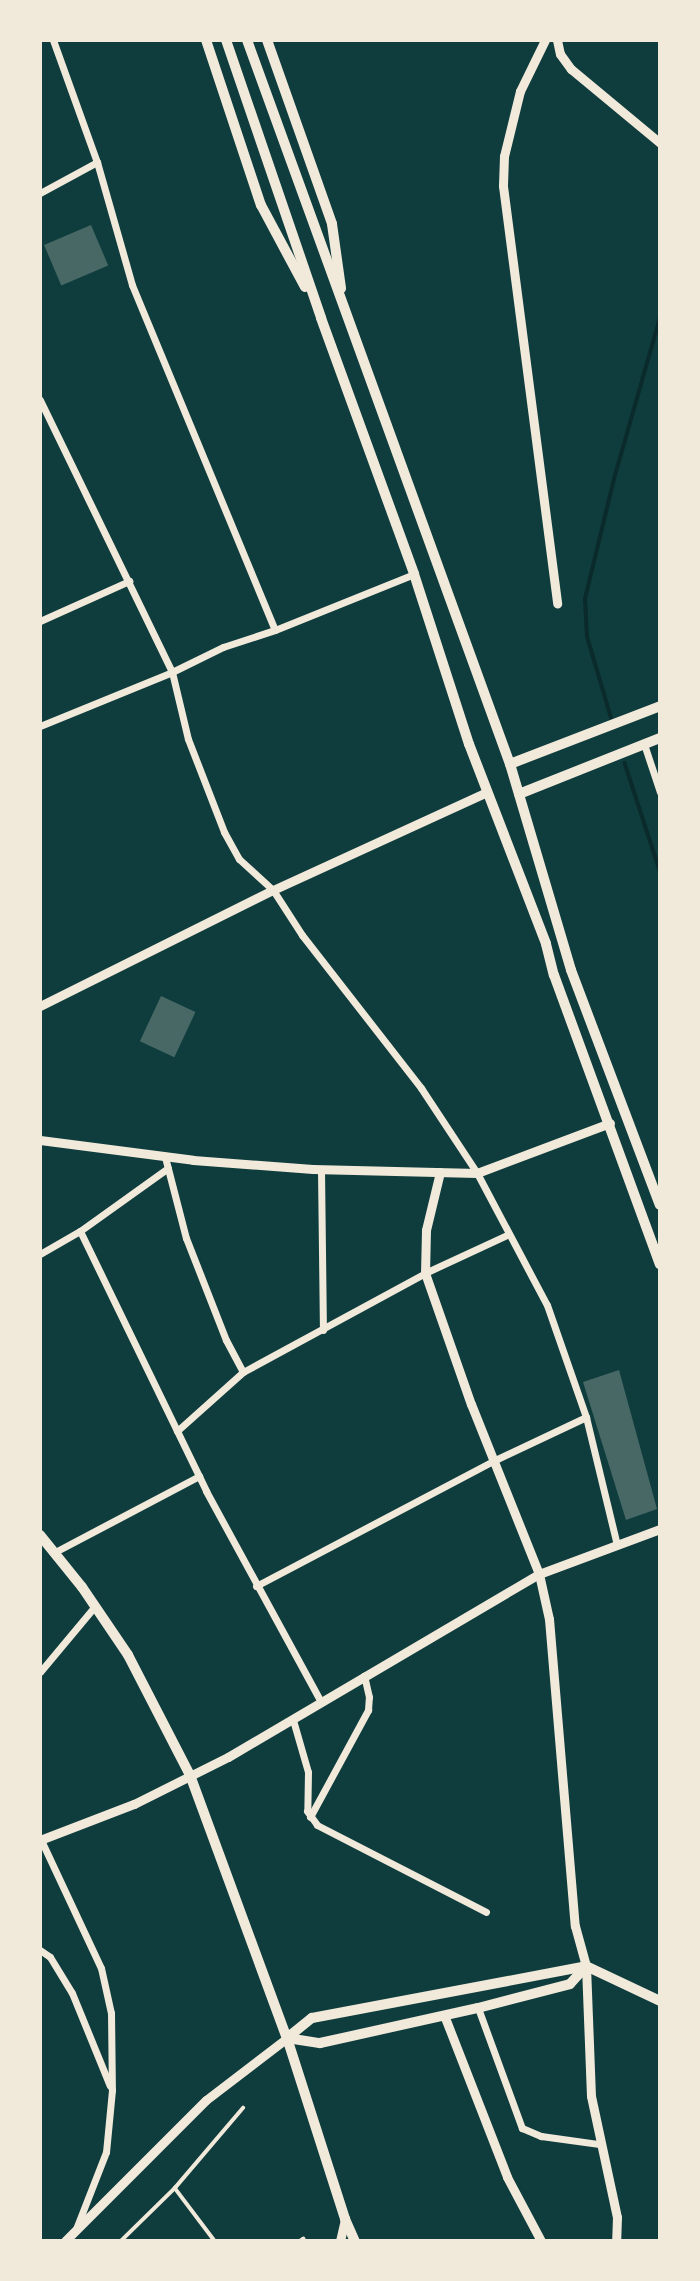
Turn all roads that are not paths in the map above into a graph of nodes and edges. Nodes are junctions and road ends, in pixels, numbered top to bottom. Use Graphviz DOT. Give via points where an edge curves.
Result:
graph roads {
  1 [pos="53,40"];
  2 [pos="206,40"];
  3 [pos="226,40"];
  4 [pos="247,40"];
  5 [pos="267,40"];
  6 [pos="545,40"];
  7 [pos="557,40"];
  8 [pos="660,143"];
  9 [pos="97,162"];
  10 [pos="40,193"];
  11 [pos="344,308"];
  12 [pos="321,318"];
  13 [pos="40,400"];
  14 [pos="414,574"];
  15 [pos="129,581"];
  16 [pos="557,604"];
  17 [pos="40,621"];
  18 [pos="275,630"];
  19 [pos="172,671"];
  20 [pos="660,706"];
  21 [pos="40,726"];
  22 [pos="660,738"];
  23 [pos="645,744"];
  24 [pos="510,764"];
  25 [pos="487,792"];
  26 [pos="660,792"];
  27 [pos="519,794"];
  28 [pos="273,890"];
  29 [pos="40,1006"];
  30 [pos="610,1123"];
  31 [pos="40,1140"];
  32 [pos="166,1157"];
  33 [pos="168,1168"];
  34 [pos="321,1170"];
  35 [pos="440,1172"];
  36 [pos="477,1173"];
  37 [pos="660,1205"];
  38 [pos="80,1231"];
  39 [pos="508,1235"];
  40 [pos="40,1254"];
  41 [pos="660,1264"];
  42 [pos="425,1273"];
  43 [pos="323,1330"];
  44 [pos="243,1372"];
  45 [pos="586,1417"];
  46 [pos="177,1432"];
  47 [pos="493,1461"];
  48 [pos="199,1476"];
  49 [pos="660,1529"];
  50 [pos="40,1535"];
  51 [pos="617,1545"];
  52 [pos="55,1552"];
  53 [pos="539,1574"];
  54 [pos="256,1586"];
  55 [pos="95,1606"];
  56 [pos="40,1672"];
  57 [pos="364,1676"];
  58 [pos="321,1702"];
  59 [pos="293,1720"];
  60 [pos="190,1775"];
  61 [pos="310,1817"];
  62 [pos="41,1840"];
  63 [pos="486,1912"];
  64 [pos="40,1950"];
  65 [pos="586,1966"];
  66 [pos="438,1996"];
  67 [pos="660,2001"];
  68 [pos="478,2008"];
  69 [pos="444,2015"];
  70 [pos="287,2038"];
  71 [pos="112,2090"];
  72 [pos="243,2108"];
  73 [pos="599,2144"];
  74 [pos="175,2188"];
  75 [pos="345,2219"];
  76 [pos="76,2230"];
  77 [pos="65,2241"];
  78 [pos="121,2241"];
  79 [pos="215,2241"];
  80 [pos="340,2241"];
  81 [pos="355,2241"];
  82 [pos="541,2241"];
  83 [pos="616,2241"];
  1 -- 9 [label="street"];
  2 -- 12 [label="main road" via="261,205"];
  3 -- 12 [label="main road"];
  4 -- 11 [label="main road"];
  5 -- 11 [label="main road" via="332,224"];
  6 -- 16 [label="street" via="520,91 503,186"];
  7 -- 8 [label="street" via="571,69"];
  9 -- 10 [label="street"];
  9 -- 18 [label="street" via="132,285"];
  11 -- 24 [label="main road"];
  12 -- 14 [label="main road"];
  13 -- 15 [label="street"];
  14 -- 18 [label="street"];
  14 -- 25 [label="main road"];
  15 -- 17 [label="street"];
  15 -- 19 [label="street"];
  18 -- 19 [label="street"];
  19 -- 21 [label="street"];
  19 -- 28 [label="street" via="188,739 224,832 239,859"];
  20 -- 24 [label="main road"];
  22 -- 23 [label="main road"];
  23 -- 26 [label="street"];
  23 -- 27 [label="main road"];
  24 -- 27 [label="main road"];
  25 -- 28 [label="street"];
  25 -- 30 [label="main road"];
  27 -- 37 [label="main road" via="571,970"];
  28 -- 29 [label="street"];
  28 -- 36 [label="street" via="302,935 421,1088"];
  30 -- 36 [label="street"];
  30 -- 41 [label="main road"];
  31 -- 32 [label="street"];
  32 -- 33 [label="street"];
  32 -- 34 [label="street"];
  33 -- 38 [label="street"];
  33 -- 44 [label="street" via="186,1238"];
  34 -- 35 [label="street"];
  34 -- 43 [label="street"];
  35 -- 36 [label="street"];
  35 -- 42 [label="street" via="426,1230"];
  36 -- 39 [label="street"];
  38 -- 40 [label="street"];
  38 -- 46 [label="street"];
  39 -- 42 [label="street"];
  39 -- 45 [label="street" via="547,1305"];
  42 -- 43 [label="street"];
  42 -- 47 [label="street"];
  43 -- 44 [label="street"];
  44 -- 46 [label="street"];
  45 -- 47 [label="street"];
  45 -- 51 [label="street"];
  46 -- 48 [label="street"];
  47 -- 53 [label="street"];
  47 -- 54 [label="street"];
  48 -- 52 [label="street"];
  48 -- 54 [label="street"];
  49 -- 51 [label="street"];
  50 -- 52 [label="main road"];
  51 -- 53 [label="street"];
  52 -- 55 [label="main road"];
  53 -- 57 [label="street"];
  53 -- 65 [label="street" via="549,1619 575,1926"];
  54 -- 58 [label="street"];
  55 -- 56 [label="street"];
  55 -- 60 [label="main road" via="149,1691"];
  57 -- 58 [label="street"];
  57 -- 61 [label="street" via="368,1710"];
  58 -- 59 [label="street"];
  59 -- 60 [label="street"];
  59 -- 61 [label="street" via="308,1772"];
  60 -- 62 [label="street" via="90,1824"];
  60 -- 70 [label="main road"];
  61 -- 63 [label="street" via="317,1825"];
  62 -- 71 [label="street" via="101,1968 111,2013"];
  64 -- 71 [label="street" via="50,1957 72,1993"];
  65 -- 66 [label="main road"];
  65 -- 67 [label="main road"];
  65 -- 68 [label="main road" via="570,1984"];
  65 -- 73 [label="street" via="591,2096"];
  66 -- 69 [label="main road"];
  66 -- 70 [label="main road" via="312,2018"];
  68 -- 69 [label="main road"];
  68 -- 73 [label="street" via="522,2128 541,2136"];
  69 -- 70 [label="main road" via="320,2043"];
  69 -- 82 [label="street" via="507,2177"];
  70 -- 75 [label="main road"];
  70 -- 76 [label="street" via="206,2099"];
  71 -- 76 [label="street" via="106,2152"];
  72 -- 74 [label="lane"];
  73 -- 83 [label="street" via="617,2217"];
  74 -- 78 [label="lane"];
  74 -- 79 [label="lane"];
  75 -- 80 [label="street"];
  75 -- 81 [label="main road"];
  76 -- 77 [label="street"];
}
